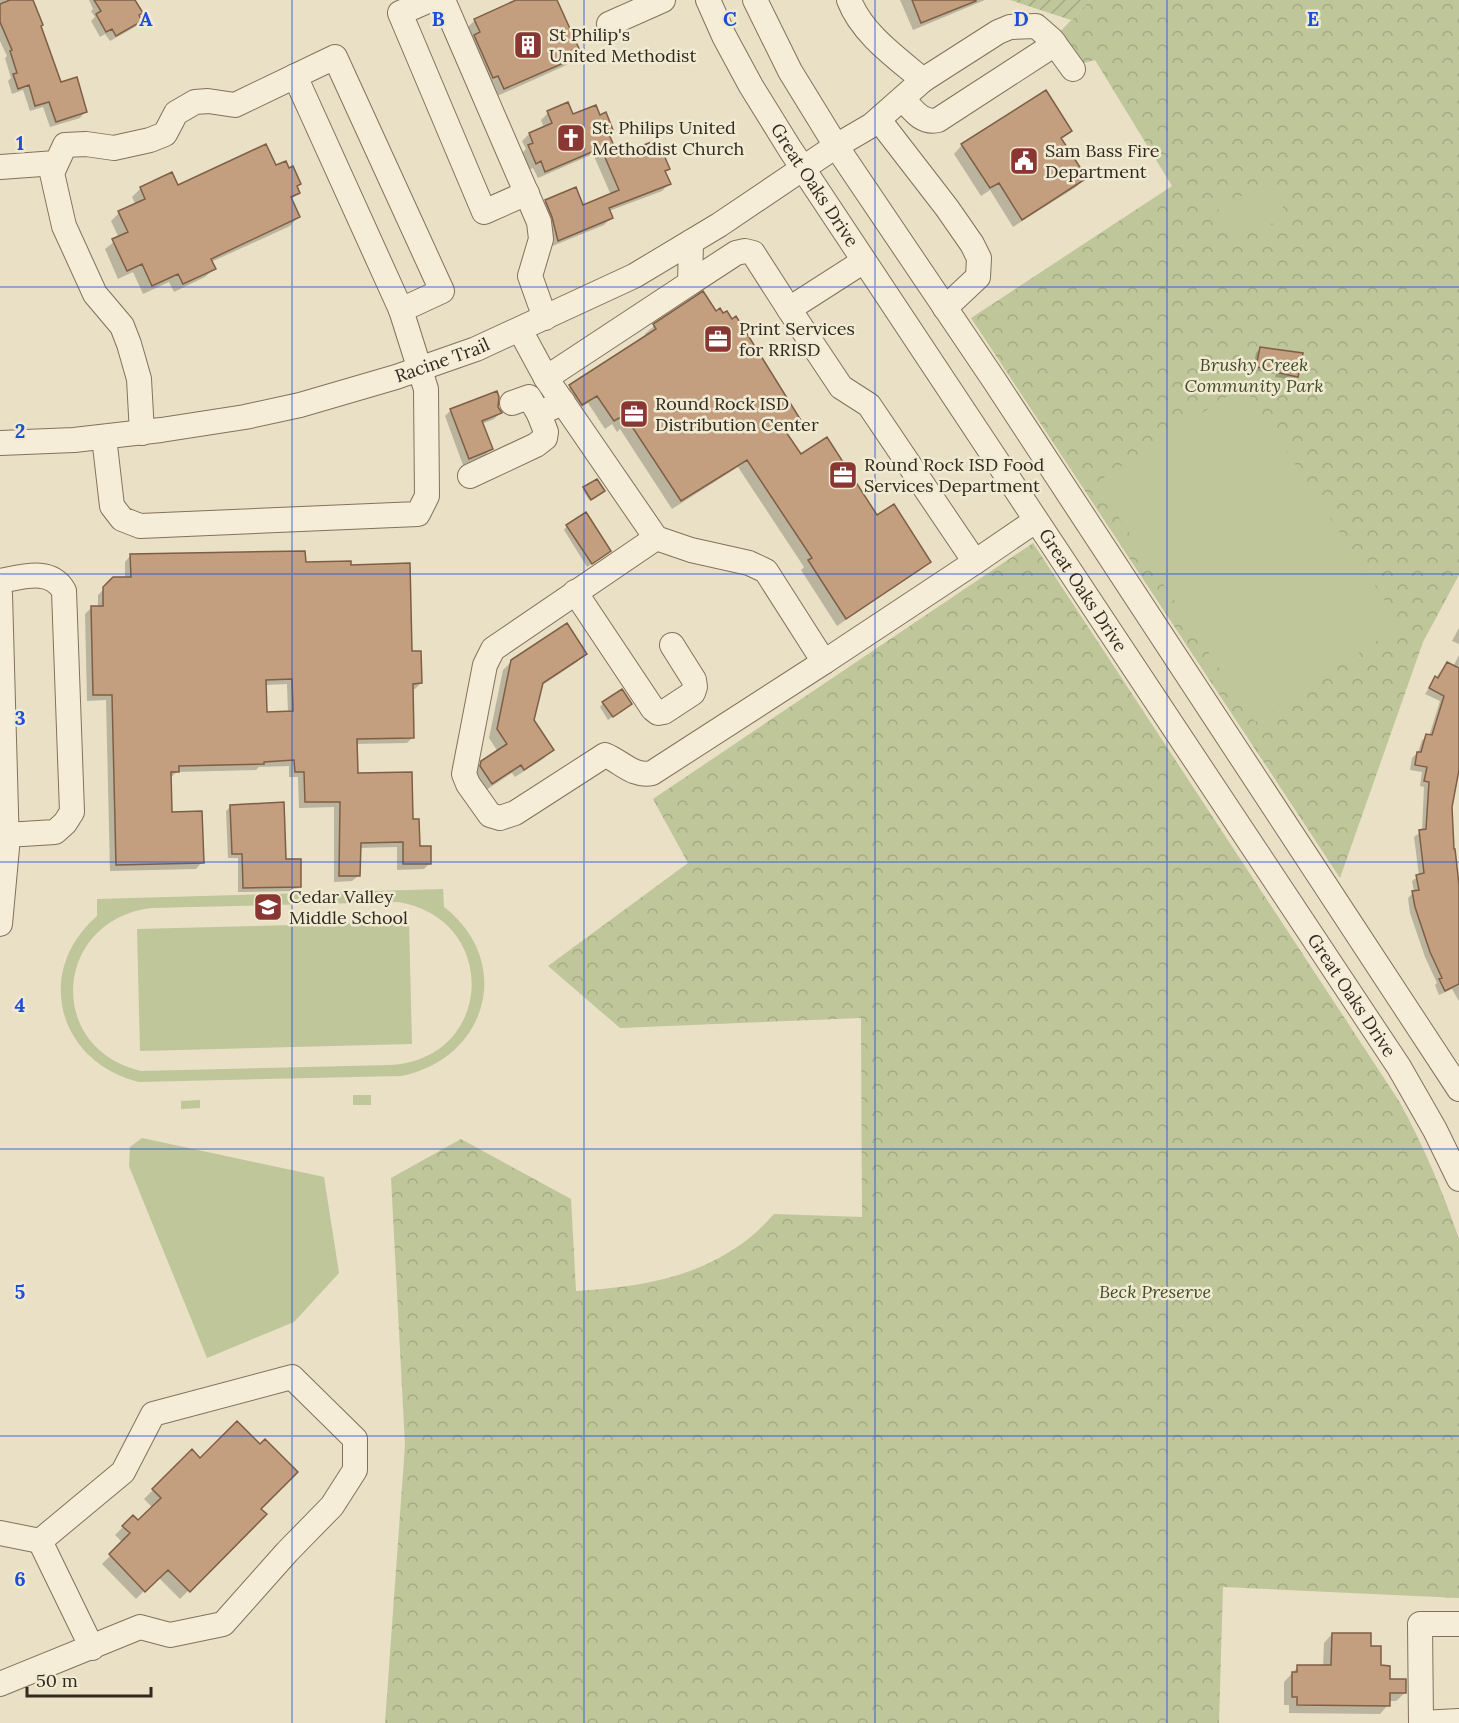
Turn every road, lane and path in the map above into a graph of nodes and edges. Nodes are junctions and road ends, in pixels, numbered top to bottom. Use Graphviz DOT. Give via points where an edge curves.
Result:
graph roads {
  1 [pos="430,0"];
  2 [pos="443,0"];
  3 [pos="663,0"];
  4 [pos="708,0"];
  5 [pos="755,0"];
  6 [pos="849,0"];
  7 [pos="609,24"];
  8 [pos="1055,44"];
  9 [pos="1073,69"];
  10 [pos="296,76"];
  11 [pos="924,80"];
  12 [pos="903,99"];
  13 [pos="879,120"];
  14 [pos="836,146"];
  15 [pos="57,163"];
  16 [pos="0,167"];
  17 [pos="803,168"];
  18 [pos="527,193"];
  19 [pos="691,242"];
  20 [pos="864,261"];
  21 [pos="690,283"];
  22 [pos="945,308"];
  23 [pos="789,309"];
  24 [pos="401,310"];
  25 [pos="545,318"];
  26 [pos="520,330"];
  27 [pos="420,368"];
  28 [pos="546,378"];
  29 [pos="563,402"];
  30 [pos="512,403"];
  31 [pos="539,414"];
  32 [pos="142,433"];
  33 [pos="104,437"];
  34 [pos="0,443"];
  35 [pos="470,476"];
  36 [pos="1035,521"];
  37 [pos="656,538"];
  38 [pos="975,562"];
  39 [pos="0,581"];
  40 [pos="575,592"];
  41 [pos="0,594"];
  42 [pos="672,645"];
  43 [pos="824,662"];
  44 [pos="6,835"];
  45 [pos="0,924"];
  46 [pos="1459,1089"];
  47 [pos="1459,1179"];
  48 [pos="0,1533"];
  49 [pos="40,1541"];
  50 [pos="1459,1624"];
  51 [pos="92,1648"];
  52 [pos="0,1684"];
  53 [pos="1459,1721"];
  1 -- 18 [label="street" via="400,13 484,212"];
  2 -- 18 [label="street"];
  3 -- 7 [label="street"];
  4 -- 17 [label="street, Great Oaks Drive" via="751,86"];
  5 -- 14 [label="street" via="790,71"];
  6 -- 11 [label="street" via="880,44"];
  8 -- 9 [label="street, Racine Trail"];
  8 -- 11 [label="street, Racine Trail" via="1036,26 1010,27"];
  8 -- 12 [label="street" via="938,120 923,119"];
  10 -- 15 [label="street" via="235,105 195,102 176,113 165,134 150,140 114,148 65,145"];
  10 -- 24 [label="street"];
  10 -- 24 [label="street" via="335,57 442,291"];
  11 -- 12 [label="street, Racine Trail"];
  12 -- 13 [label="street, Racine Trail"];
  13 -- 14 [label="street, Racine Trail"];
  13 -- 22 [label="street" via="947,208 979,258 978,277"];
  14 -- 17 [label="street, Racine Trail"];
  14 -- 22 [label="street"];
  15 -- 16 [label="street"];
  15 -- 32 [label="street" via="52,173 64,226 94,294 122,326 129,344 139,379"];
  17 -- 19 [label="street, Racine Trail"];
  17 -- 20 [label="street, Great Oaks Drive"];
  18 -- 25 [label="street" via="540,222 541,239 530,276"];
  19 -- 21 [label="street"];
  19 -- 25 [label="street, Racine Trail" via="634,276"];
  20 -- 23 [label="street"];
  20 -- 36 [label="street, Great Oaks Drive"];
  21 -- 23 [label="street" via="736,253 753,253"];
  21 -- 28 [label="street"];
  22 -- 46 [label="street"];
  23 -- 38 [label="street" via="841,387 869,405"];
  24 -- 27 [label="street"];
  25 -- 26 [label="street, Racine Trail"];
  26 -- 27 [label="street, Racine Trail"];
  26 -- 28 [label="street"];
  27 -- 32 [label="street, Racine Trail" via="300,405"];
  27 -- 33 [label="street" via="426,389 428,464 427,496 418,514 140,526 122,519 112,506"];
  28 -- 29 [label="street"];
  29 -- 31 [label="street"];
  29 -- 37 [label="street"];
  30 -- 31 [label="street" via="530,397"];
  31 -- 35 [label="street" via="545,438"];
  32 -- 33 [label="street, Racine Trail"];
  33 -- 34 [label="street, Racine Trail"];
  36 -- 38 [label="street"];
  36 -- 47 [label="street, Great Oaks Drive" via="1399,1067"];
  37 -- 40 [label="street"];
  37 -- 43 [label="street" via="766,571"];
  38 -- 43 [label="street"];
  39 -- 44 [label="street" via="36,575 51,577 64,591 71,759 72,812 65,823 55,831"];
  40 -- 42 [label="street" via="658,713 693,693 695,687"];
  40 -- 43 [label="street" via="503,640 485,665 464,774 490,815 500,818 515,813 605,755 631,771 652,773"];
  41 -- 44 [label="street"];
  44 -- 45 [label="street"];
  48 -- 49 [label="street"];
  49 -- 51 [label="street"];
  49 -- 51 [label="street" via="123,1472 153,1414 292,1377 355,1439 355,1470 332,1506 223,1624 170,1635 140,1627"];
  50 -- 53 [label="street" via="1420,1624 1421,1723"];
  51 -- 52 [label="street"];
}
